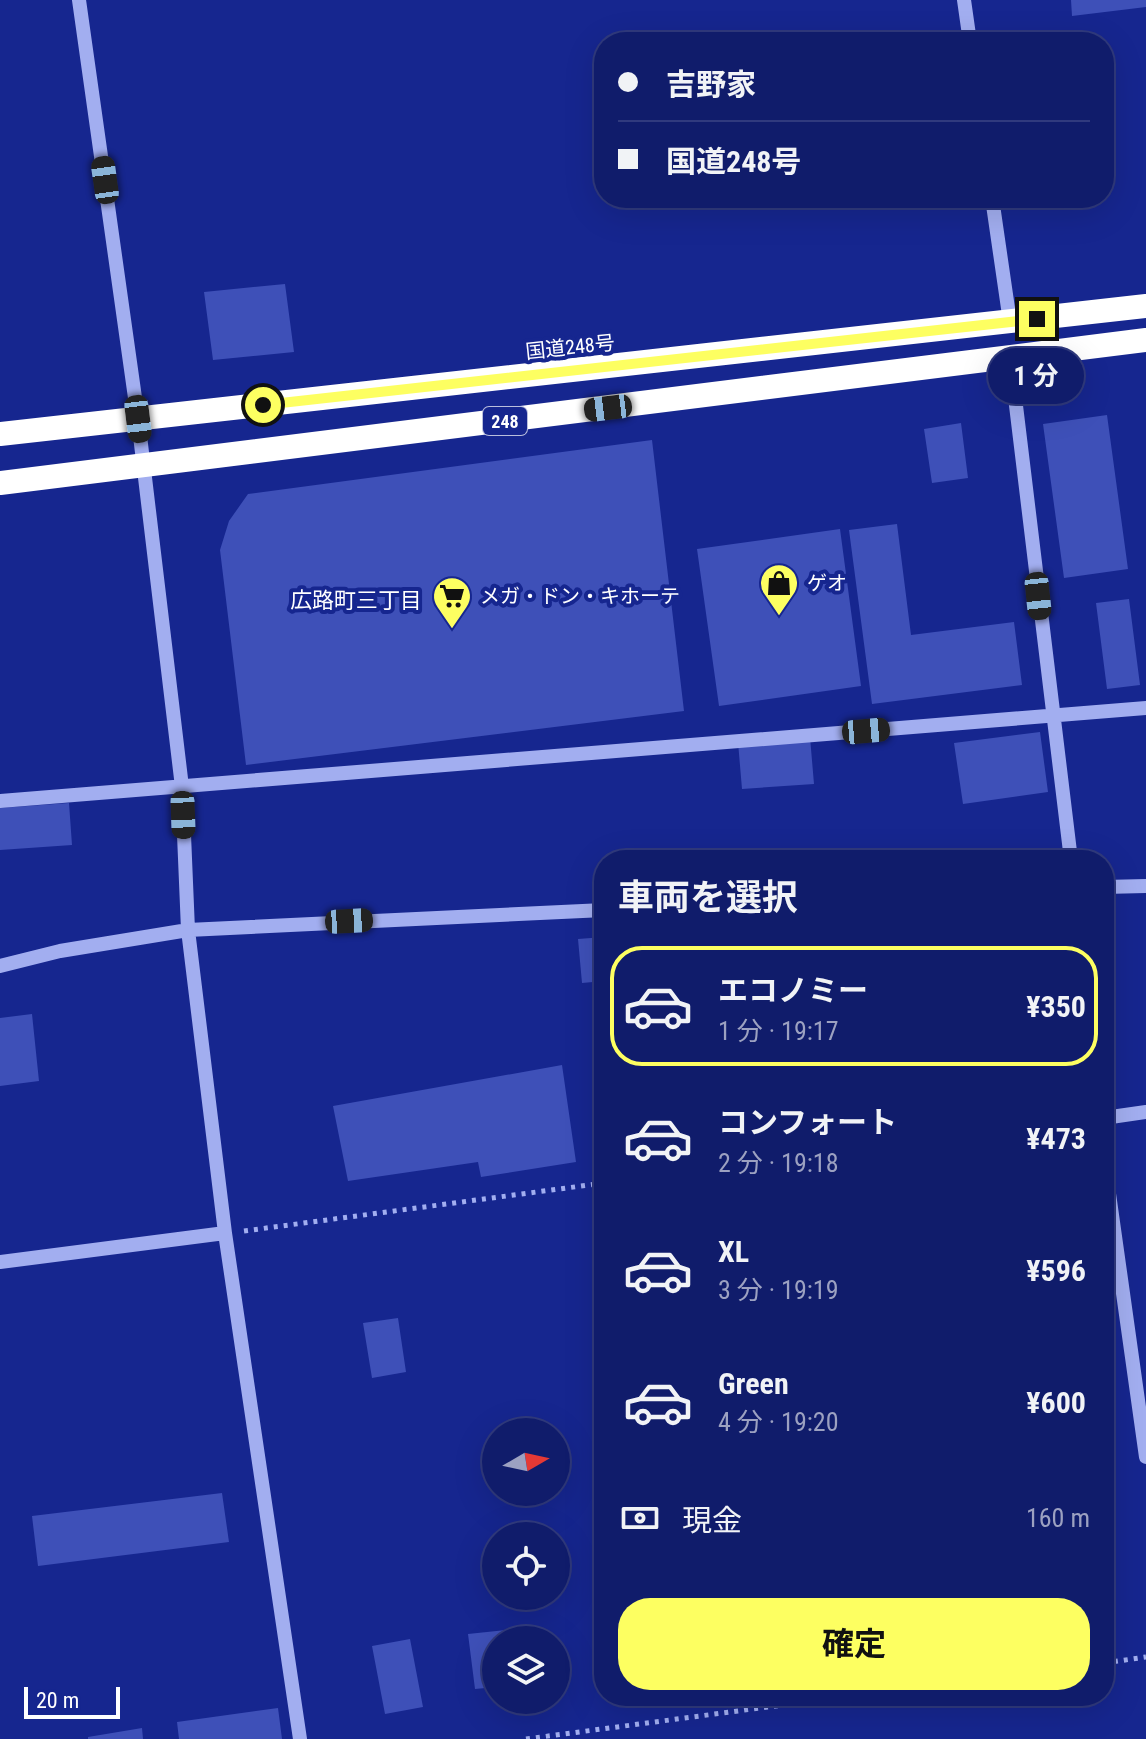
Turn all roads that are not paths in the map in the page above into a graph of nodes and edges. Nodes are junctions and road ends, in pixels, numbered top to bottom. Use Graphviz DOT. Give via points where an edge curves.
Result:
graph roads {
  1 [pos="79,0"];
  2 [pos="964,0"];
  3 [pos="969,32"];
  4 [pos="993,208"];
  5 [pos="1146,306"];
  6 [pos="1010,322"];
  7 [pos="1146,340"];
  8 [pos="1010,356"];
  9 [pos="138,419"];
  10 [pos="0,434"];
  11 [pos="144,467"];
  12 [pos="0,483"];
  13 [pos="1146,708"];
  14 [pos="1052,716"];
  15 [pos="182,787"];
  16 [pos="0,801"];
  17 [pos="1070,850"];
  18 [pos="1146,886"];
  19 [pos="1114,887"];
  20 [pos="594,910"];
  21 [pos="188,930"];
  22 [pos="0,966"];
  23 [pos="1146,1112"];
  24 [pos="1114,1117"];
  25 [pos="1114,1229"];
  26 [pos="225,1233"];
  27 [pos="0,1262"];
  28 [pos="1146,1457"];
  29 [pos="300,1739"];
  1 -- 9 [label="street"];
  2 -- 3 [label="street"];
  4 -- 6 [label="street"];
  5 -- 6 [label="highway, 国道248号 / 248"];
  6 -- 9 [label="highway, 国道248号 / 248"];
  7 -- 8 [label="highway, 248"];
  8 -- 11 [label="highway, 248"];
  8 -- 14 [label="street"];
  9 -- 10 [label="highway, 国道248号 / 248"];
  9 -- 11 [label="street"];
  11 -- 12 [label="highway, 248"];
  11 -- 15 [label="street"];
  13 -- 14 [label="street"];
  14 -- 15 [label="street"];
  14 -- 17 [label="street"];
  15 -- 16 [label="street"];
  15 -- 21 [label="street"];
  18 -- 19 [label="street"];
  20 -- 21 [label="street"];
  21 -- 22 [label="street"];
  21 -- 26 [label="street"];
  23 -- 24 [label="street"];
  25 -- 28 [label="street"];
  26 -- 27 [label="street"];
  26 -- 29 [label="street"];
}
